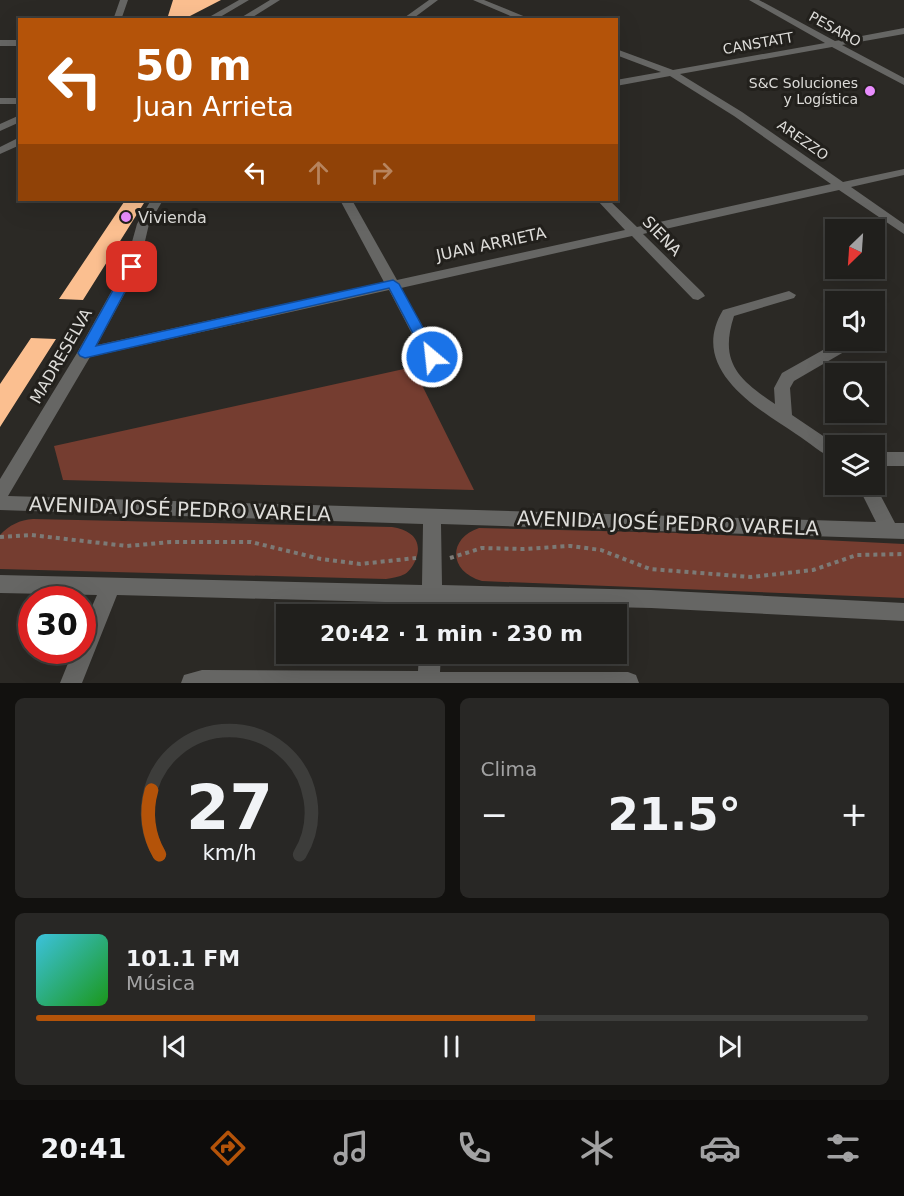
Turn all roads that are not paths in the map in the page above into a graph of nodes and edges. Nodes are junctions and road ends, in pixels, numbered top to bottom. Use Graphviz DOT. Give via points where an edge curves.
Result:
graph roads {
  1 [pos="124,0"];
  2 [pos="245,0"];
  3 [pos="273,0"];
  4 [pos="434,0"];
  5 [pos="477,0"];
  6 [pos="753,0"];
  7 [pos="118,18"];
  8 [pos="212,18"];
  9 [pos="244,18"];
  10 [pos="408,18"];
  11 [pos="524,18"];
  12 [pos="904,32"];
  13 [pos="0,43"];
  14 [pos="18,43"];
  15 [pos="831,43"];
  16 [pos="618,53"];
  17 [pos="670,72"];
  18 [pos="904,82"];
  19 [pos="618,83"];
  20 [pos="0,101"];
  21 [pos="18,101"];
  22 [pos="18,119"];
  23 [pos="0,128"];
  24 [pos="18,141"];
  25 [pos="0,151"];
  26 [pos="904,172"];
  27 [pos="843,186"];
  28 [pos="156,201"];
  29 [pos="347,201"];
  30 [pos="604,201"];
  31 [pos="904,230"];
  32 [pos="636,232"];
  33 [pos="393,284"];
  34 [pos="789,295"];
  35 [pos="698,296"];
  36 [pos="834,351"];
  37 [pos="85,353"];
  38 [pos="432,357"];
  39 [pos="784,416"];
  40 [pos="825,445"];
  41 [pos="885,459"];
  42 [pos="904,459"];
  43 [pos="0,494"];
  44 [pos="872,495"];
  45 [pos="0,503"];
  46 [pos="432,516"];
  47 [pos="896,530"];
  48 [pos="0,585"];
  49 [pos="110,587"];
  50 [pos="414,604"];
  51 [pos="432,604"];
  52 [pos="468,604"];
  53 [pos="904,612"];
  54 [pos="429,664"];
  55 [pos="428,681"];
  56 [pos="70,683"];
  57 [pos="192,683"];
  58 [pos="628,683"];
  1 -- 7 [label="street"];
  2 -- 8 [label="street"];
  3 -- 9 [label="street"];
  4 -- 10 [label="street"];
  5 -- 11 [label="street"];
  6 -- 15 [label="street, PESARO"];
  12 -- 15 [label="street, CANSTATT"];
  13 -- 14 [label="street"];
  15 -- 17 [label="street, CANSTATT"];
  15 -- 18 [label="street, PESARO"];
  16 -- 17 [label="street, AREZZO"];
  17 -- 19 [label="street, CANSTATT"];
  17 -- 27 [label="street, AREZZO"];
  20 -- 21 [label="street"];
  22 -- 23 [label="street"];
  24 -- 25 [label="street"];
  26 -- 27 [label="street, JUAN ARRIETA"];
  27 -- 31 [label="street, AREZZO"];
  27 -- 32 [label="street, JUAN ARRIETA"];
  28 -- 37 [label="street, MADRESELVA" via="142,224 132,267"];
  29 -- 33 [label="street"];
  30 -- 32 [label="street, SIENA"];
  32 -- 33 [label="street, JUAN ARRIETA"];
  32 -- 35 [label="street, SIENA"];
  33 -- 37 [label="street, JUAN ARRIETA"];
  33 -- 38 [label="street"];
  34 -- 39 [label="street" via="728,313 720,342 727,366 739,385"];
  36 -- 39 [label="street" via="788,377 782,388"];
  37 -- 43 [label="street, MADRESELVA"];
  39 -- 40 [label="street"];
  41 -- 42 [label="street"];
  44 -- 47 [label="street"];
  45 -- 46 [label="street, AVENIDA JOSÉ PEDRO VARELA"];
  46 -- 47 [label="street, AVENIDA JOSÉ PEDRO VARELA"];
  46 -- 51 [label="street"];
  48 -- 49 [label="street"];
  49 -- 50 [label="street"];
  49 -- 56 [label="street"];
  52 -- 53 [label="street" via="651,599"];
  54 -- 55 [label="street"];
  55 -- 57 [label="street"];
  55 -- 58 [label="street"];
}
